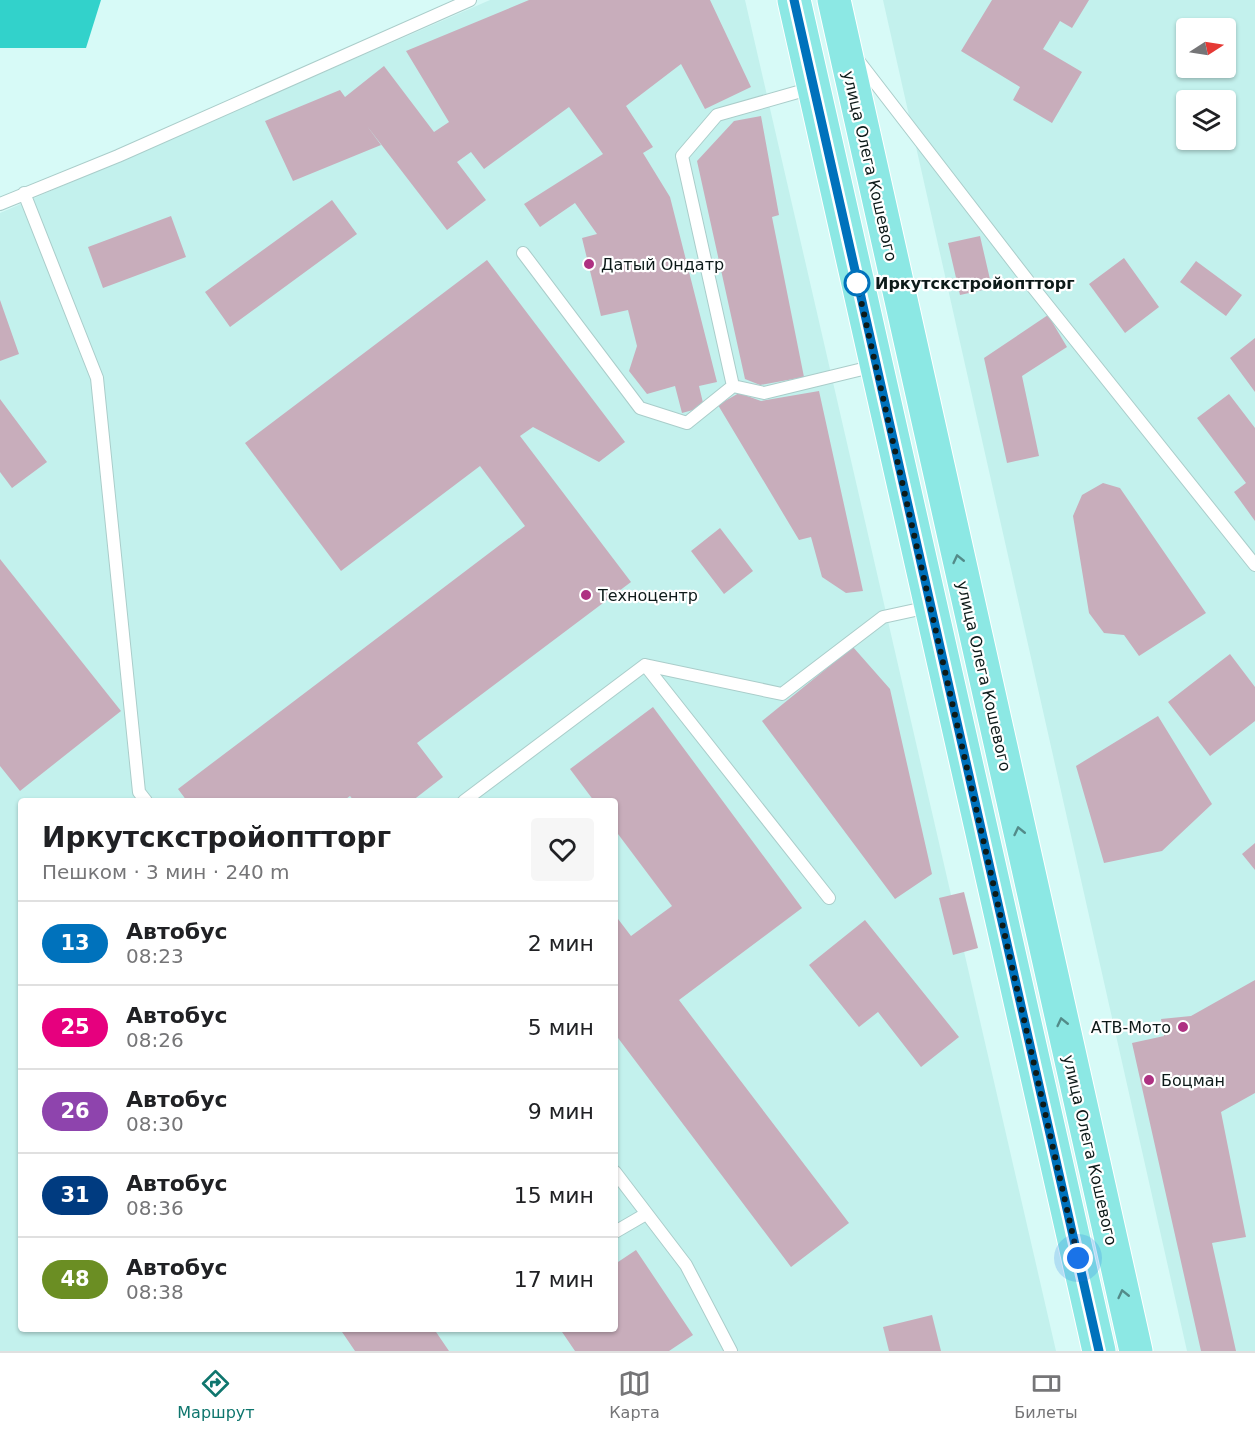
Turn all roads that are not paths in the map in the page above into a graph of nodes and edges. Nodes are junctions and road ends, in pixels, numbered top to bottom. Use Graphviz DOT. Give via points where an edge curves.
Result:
graph roads {
  1 [pos="470,0"];
  2 [pos="794,0"];
  3 [pos="834,0"];
  4 [pos="842,40"];
  5 [pos="813,88"];
  6 [pos="24,193"];
  7 [pos="0,204"];
  8 [pos="523,253"];
  9 [pos="876,366"];
  10 [pos="733,386"];
  11 [pos="1255,566"];
  12 [pos="930,607"];
  13 [pos="645,665"];
  14 [pos="144,798"];
  15 [pos="468,798"];
  16 [pos="829,898"];
  17 [pos="618,1176"];
  18 [pos="646,1214"];
  19 [pos="618,1230"];
  20 [pos="731,1351"];
  21 [pos="1099,1351"];
  22 [pos="1136,1351"];
  1 -- 6 [label="lane" via="118,156"];
  2 -- 5 [label="main road"];
  3 -- 4 [label="main road, улица Олега Кошевого"];
  4 -- 11 [label="lane"];
  22 -- 4 [label="main road, улица Олега Кошевого, one-way"];
  5 -- 9 [label="main road"];
  5 -- 10 [label="lane" via="717,115 682,156"];
  6 -- 7 [label="lane"];
  6 -- 14 [label="lane" via="97,378 139,792"];
  8 -- 10 [label="lane" via="640,408 687,423"];
  9 -- 10 [label="lane" via="764,393"];
  9 -- 12 [label="main road"];
  12 -- 13 [label="lane" via="883,617 782,694"];
  12 -- 21 [label="main road"];
  13 -- 15 [label="lane"];
  13 -- 16 [label="lane"];
  17 -- 18 [label="lane"];
  18 -- 19 [label="lane"];
  18 -- 20 [label="lane" via="686,1265"];
}
